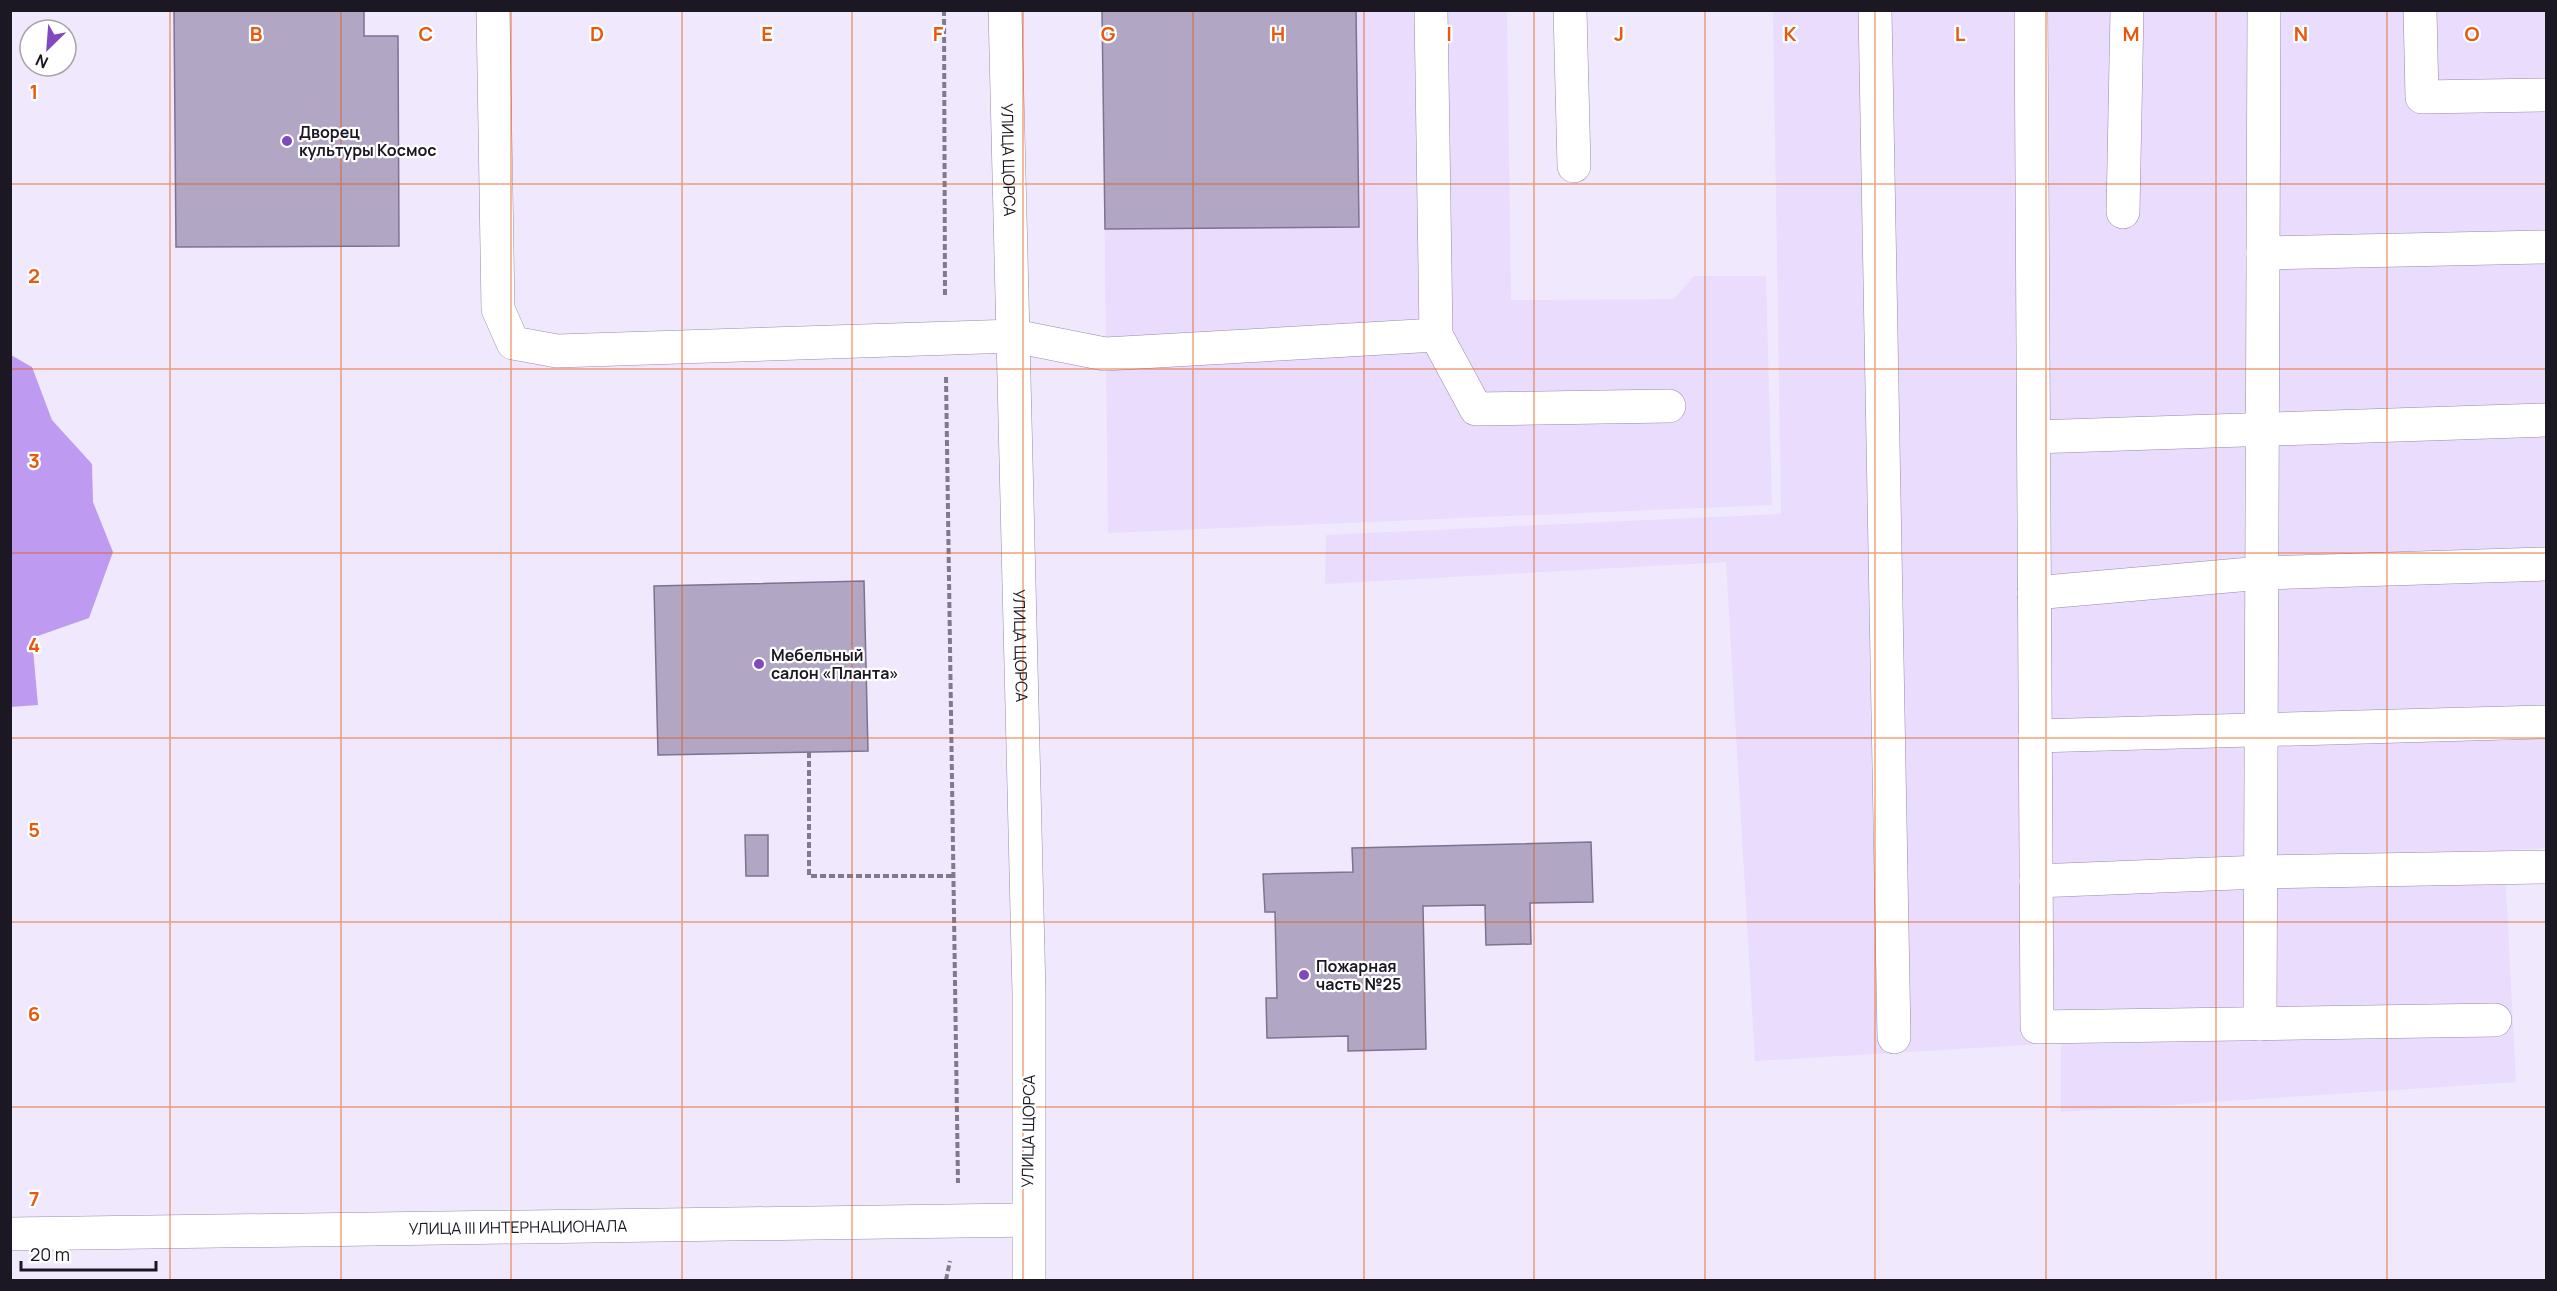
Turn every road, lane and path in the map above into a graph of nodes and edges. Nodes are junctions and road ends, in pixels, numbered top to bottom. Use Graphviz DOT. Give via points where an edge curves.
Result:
graph roads {
  1 [pos="492,10"];
  2 [pos="944,10"];
  3 [pos="1005,10"];
  4 [pos="1431,10"];
  5 [pos="1570,10"];
  6 [pos="1875,10"];
  7 [pos="2031,10"];
  8 [pos="2127,10"];
  9 [pos="2264,10"];
  10 [pos="2420,10"];
  11 [pos="2547,95"];
  12 [pos="1574,166"];
  13 [pos="2123,212"];
  14 [pos="2547,247"];
  15 [pos="2263,253"];
  16 [pos="1436,335"];
  17 [pos="945,336"];
  18 [pos="1014,336"];
  19 [pos="1669,406"];
  20 [pos="2547,420"];
  21 [pos="2262,428"];
  22 [pos="2034,437"];
  23 [pos="2547,564"];
  24 [pos="2262,573"];
  25 [pos="2034,593"];
  26 [pos="2547,722"];
  27 [pos="2261,731"];
  28 [pos="2035,736"];
  29 [pos="809,752"];
  30 [pos="2547,867"];
  31 [pos="2261,872"];
  32 [pos="954,876"];
  33 [pos="2036,881"];
  34 [pos="2495,1020"];
  35 [pos="2260,1024"];
  36 [pos="1894,1037"];
  37 [pos="1027,1220"];
  38 [pos="959,1221"];
  39 [pos="10,1234"];
  40 [pos="946,1281"];
  41 [pos="1029,1281"];
  1 -- 17 [label="street" via="498,309 513,343 557,351"];
  2 -- 17 [label="path"];
  3 -- 18 [label="street, УЛИЦА ЩОРСА"];
  4 -- 16 [label="street"];
  5 -- 12 [label="street"];
  6 -- 36 [label="street"];
  7 -- 22 [label="street"];
  8 -- 13 [label="street"];
  9 -- 15 [label="street"];
  10 -- 11 [label="street" via="2422,97"];
  14 -- 15 [label="street"];
  15 -- 21 [label="street"];
  16 -- 18 [label="street" via="1105,354"];
  16 -- 19 [label="street" via="1476,409"];
  17 -- 18 [label="street"];
  17 -- 32 [label="path"];
  18 -- 37 [label="street, УЛИЦА ЩОРСА" via="1029,993"];
  20 -- 21 [label="street"];
  21 -- 22 [label="street"];
  21 -- 24 [label="street"];
  22 -- 25 [label="street"];
  23 -- 24 [label="street"];
  24 -- 25 [label="street"];
  24 -- 27 [label="street"];
  25 -- 28 [label="street"];
  26 -- 27 [label="street"];
  27 -- 28 [label="street"];
  27 -- 31 [label="street"];
  28 -- 33 [label="street"];
  29 -- 32 [label="path" via="809,876"];
  30 -- 31 [label="street"];
  31 -- 33 [label="street"];
  31 -- 35 [label="street"];
  32 -- 38 [label="path"];
  33 -- 35 [label="street" via="2037,1027"];
  34 -- 35 [label="street"];
  37 -- 38 [label="street, УЛИЦА III ИНТЕРНАЦИОНАЛА"];
  37 -- 41 [label="street, УЛИЦА ЩОРСА"];
  38 -- 39 [label="street, УЛИЦА III ИНТЕРНАЦИОНАЛА"];
  38 -- 40 [label="path"];
}
